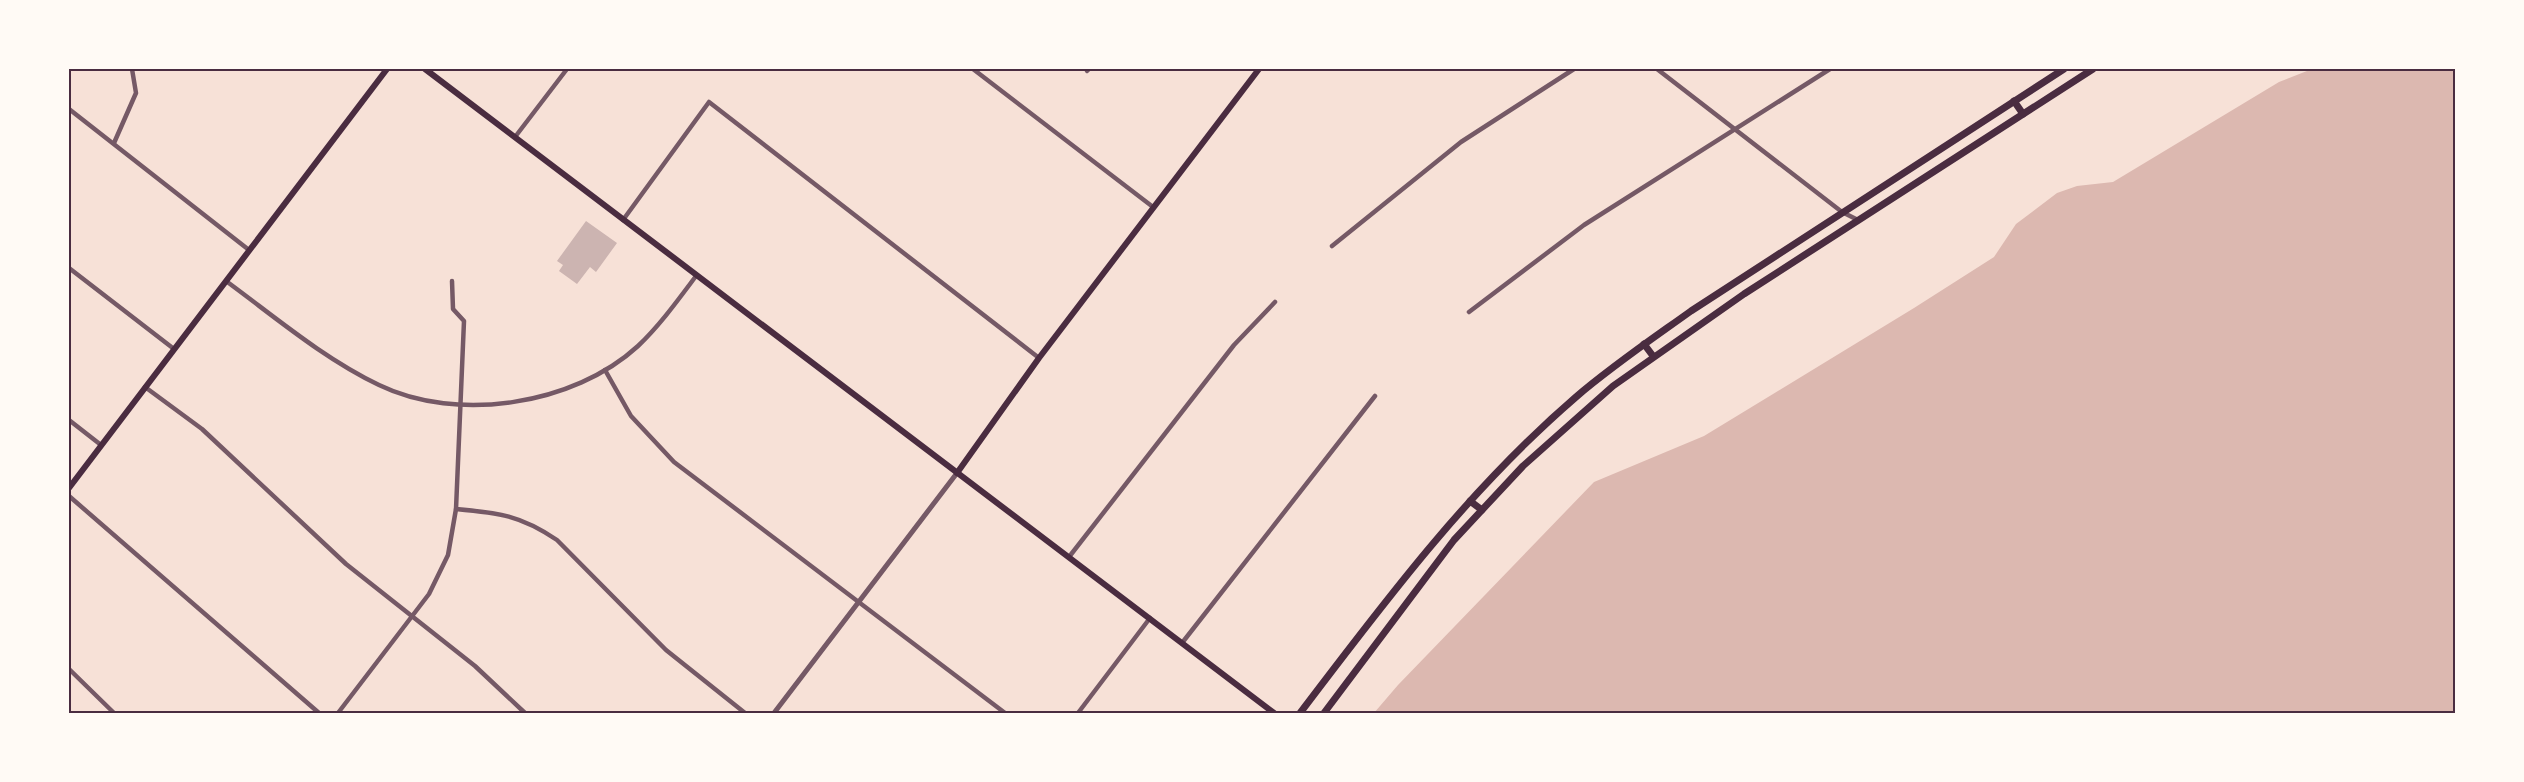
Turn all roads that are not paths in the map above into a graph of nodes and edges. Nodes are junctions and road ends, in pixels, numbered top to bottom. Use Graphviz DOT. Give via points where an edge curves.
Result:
graph roads {
  1 [pos="132,69"];
  2 [pos="387,69"];
  3 [pos="425,69"];
  4 [pos="567,69"];
  5 [pos="973,69"];
  6 [pos="1259,69"];
  7 [pos="1574,69"];
  8 [pos="1657,69"];
  9 [pos="1830,69"];
  10 [pos="2064,69"];
  11 [pos="2093,69"];
  12 [pos="2014,101"];
  13 [pos="69,109"];
  14 [pos="2023,114"];
  15 [pos="1735,130"];
  16 [pos="515,137"];
  17 [pos="114,142"];
  18 [pos="1153,207"];
  19 [pos="1842,212"];
  20 [pos="622,220"];
  21 [pos="1858,220"];
  22 [pos="1332,246"];
  23 [pos="249,250"];
  24 [pos="69,268"];
  25 [pos="696,276"];
  26 [pos="226,280"];
  27 [pos="452,281"];
  28 [pos="1735,282"];
  29 [pos="1744,294"];
  30 [pos="1275,302"];
  31 [pos="1691,311"];
  32 [pos="1469,312"];
  33 [pos="1700,324"];
  34 [pos="1644,344"];
  35 [pos="174,349"];
  36 [pos="1653,356"];
  37 [pos="1039,358"];
  38 [pos="605,370"];
  39 [pos="1604,375"];
  40 [pos="1613,386"];
  41 [pos="145,387"];
  42 [pos="1375,396"];
  43 [pos="460,404"];
  44 [pos="69,420"];
  45 [pos="102,445"];
  46 [pos="957,473"];
  47 [pos="69,488"];
  48 [pos="69,496"];
  49 [pos="1470,501"];
  50 [pos="456,509"];
  51 [pos="1482,510"];
  52 [pos="1069,557"];
  53 [pos="858,601"];
  54 [pos="410,616"];
  55 [pos="1150,618"];
  56 [pos="1182,643"];
  57 [pos="69,669"];
  58 [pos="114,713"];
  59 [pos="319,713"];
  60 [pos="338,713"];
  61 [pos="525,713"];
  62 [pos="745,713"];
  63 [pos="774,713"];
  64 [pos="1005,713"];
  65 [pos="1078,713"];
  66 [pos="1274,713"];
  67 [pos="1300,713"];
  68 [pos="1324,713"];
  1 -- 17 [label="street" via="136,94"];
  2 -- 23 [label="main road"];
  3 -- 16 [label="main road"];
  4 -- 16 [label="street"];
  5 -- 18 [label="street"];
  6 -- 18 [label="main road"];
  7 -- 22 [label="street" via="1461,142"];
  8 -- 15 [label="street"];
  9 -- 15 [label="street"];
  10 -- 12 [label="main road"];
  11 -- 14 [label="main road"];
  12 -- 14 [label="main road"];
  12 -- 19 [label="main road"];
  13 -- 17 [label="street"];
  14 -- 21 [label="main road"];
  15 -- 19 [label="street"];
  15 -- 32 [label="street" via="1584,225"];
  16 -- 20 [label="main road"];
  17 -- 23 [label="street"];
  18 -- 37 [label="main road"];
  19 -- 21 [label="street"];
  19 -- 28 [label="main road"];
  20 -- 25 [label="main road"];
  20 -- 37 [label="street" via="709,102"];
  21 -- 29 [label="main road"];
  23 -- 26 [label="main road"];
  24 -- 35 [label="street"];
  25 -- 38 [label="street" via="638,346"];
  25 -- 46 [label="main road"];
  26 -- 35 [label="main road"];
  26 -- 43 [label="street" via="336,362 380,386 416,398"];
  27 -- 43 [label="street" via="453,309 464,321"];
  28 -- 29 [label="main road"];
  28 -- 31 [label="main road"];
  29 -- 33 [label="main road"];
  30 -- 52 [label="street" via="1234,345"];
  31 -- 33 [label="main road"];
  31 -- 34 [label="main road"];
  33 -- 36 [label="main road"];
  34 -- 36 [label="main road"];
  34 -- 39 [label="main road"];
  35 -- 41 [label="main road"];
  36 -- 40 [label="main road"];
  37 -- 46 [label="main road"];
  38 -- 43 [label="street" via="538,398 501,404"];
  38 -- 53 [label="street" via="631,416 674,462"];
  39 -- 40 [label="main road"];
  39 -- 49 [label="main road" via="1542,428"];
  40 -- 51 [label="main road" via="1523,466"];
  41 -- 45 [label="main road"];
  41 -- 54 [label="street" via="202,429 346,564"];
  42 -- 56 [label="street"];
  43 -- 50 [label="street"];
  44 -- 45 [label="street"];
  45 -- 47 [label="main road"];
  46 -- 52 [label="main road"];
  46 -- 53 [label="street"];
  48 -- 59 [label="street"];
  49 -- 51 [label="main road"];
  49 -- 67 [label="main road" via="1414,564"];
  50 -- 54 [label="street" via="453,536 441,574"];
  50 -- 62 [label="street" via="503,514 538,527 557,540 666,650"];
  51 -- 68 [label="main road" via="1424,576"];
  52 -- 55 [label="main road"];
  53 -- 63 [label="street"];
  53 -- 64 [label="street"];
  54 -- 60 [label="street"];
  54 -- 61 [label="street" via="475,666"];
  55 -- 56 [label="main road"];
  55 -- 65 [label="street"];
  56 -- 66 [label="main road"];
  57 -- 58 [label="street"];
}
